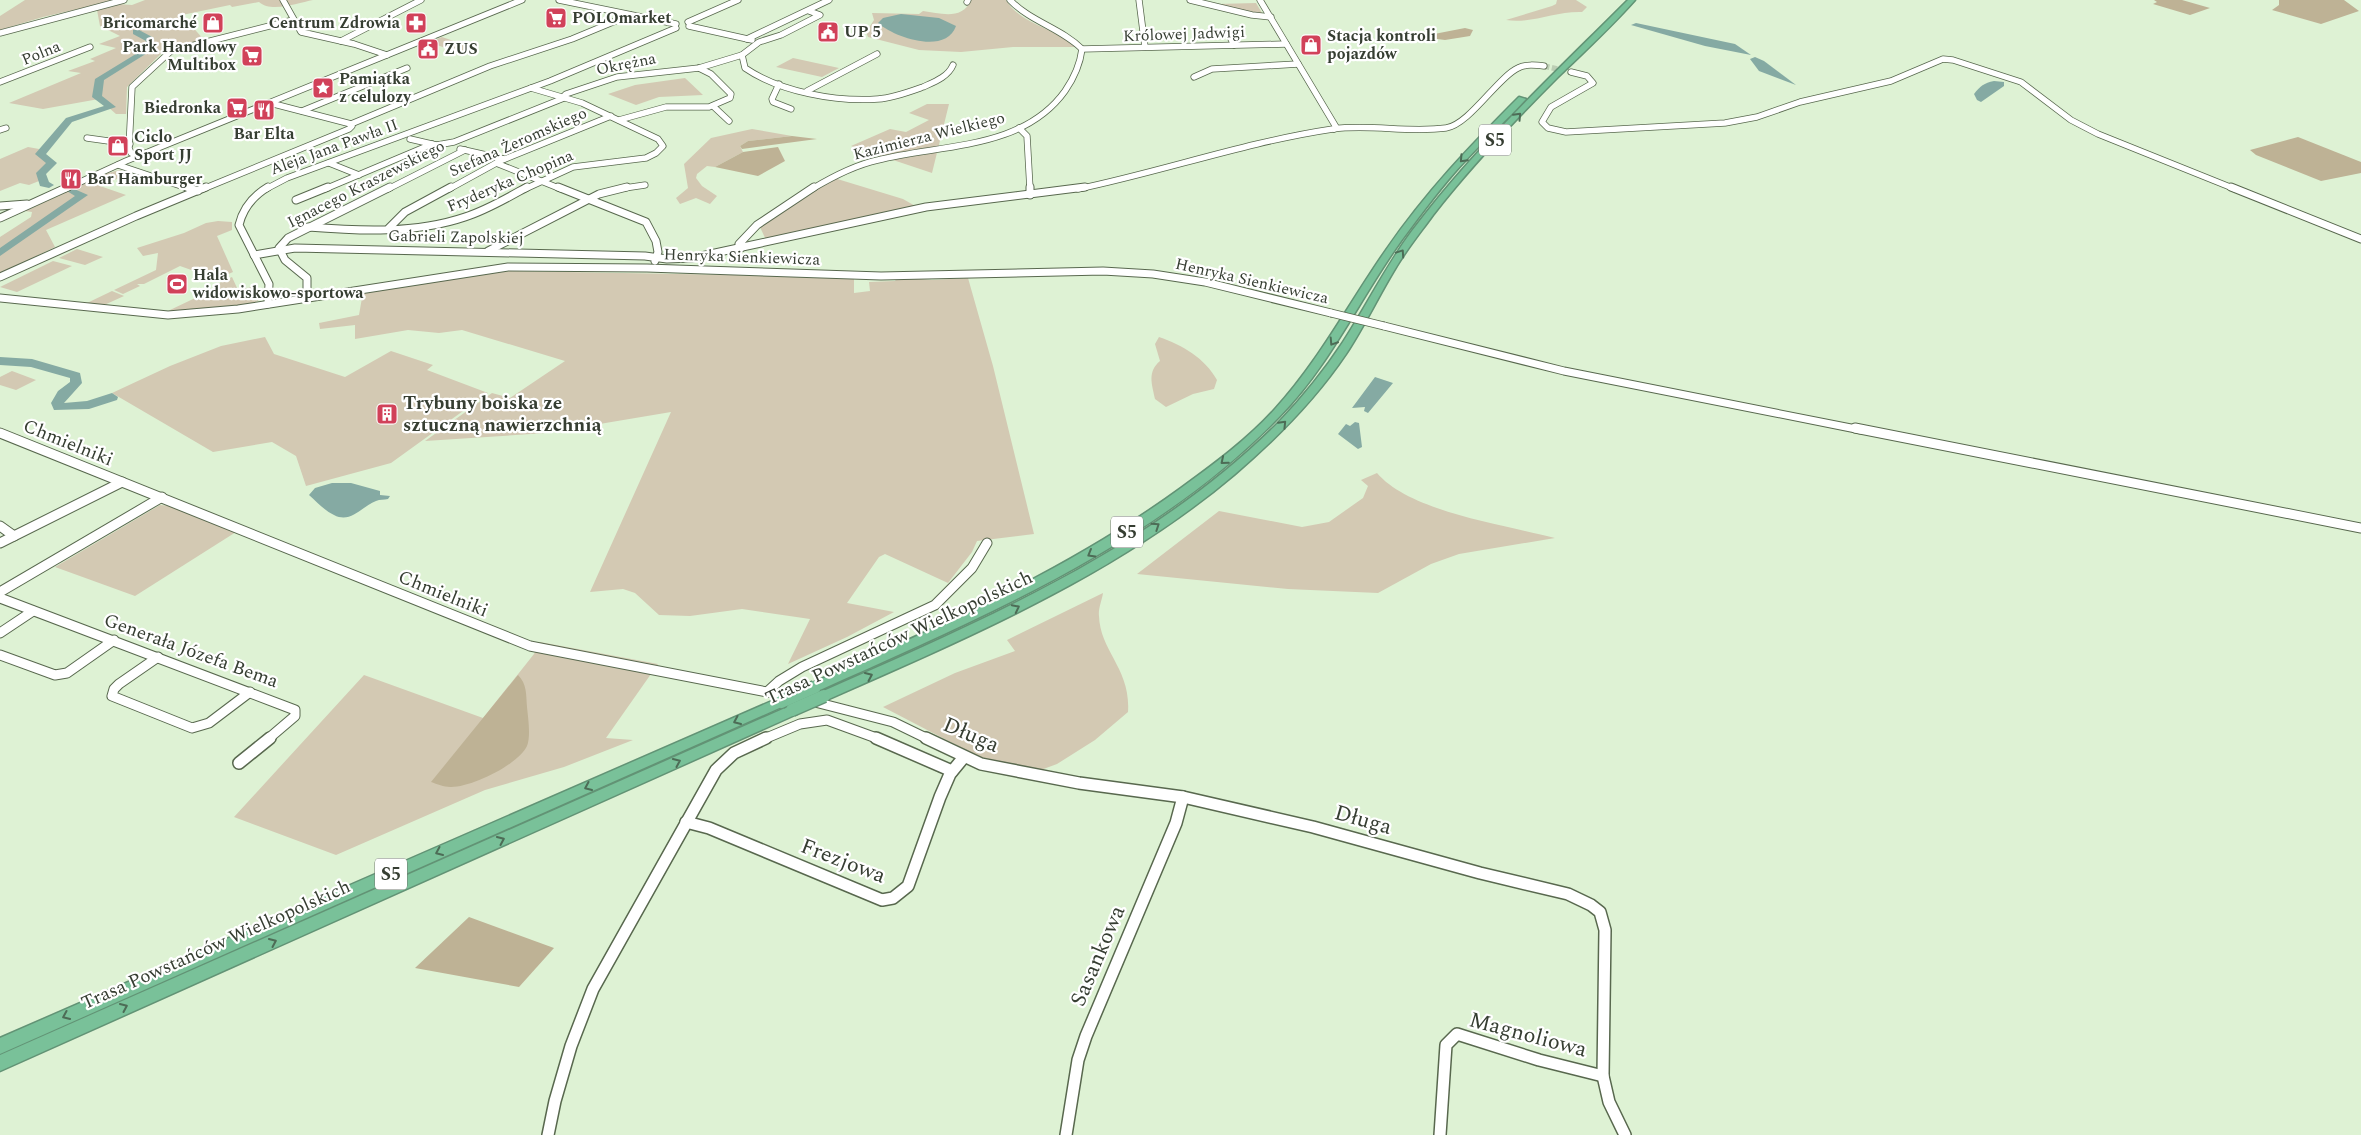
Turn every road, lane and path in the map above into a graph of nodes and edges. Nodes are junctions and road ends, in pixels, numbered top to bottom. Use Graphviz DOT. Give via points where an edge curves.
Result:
graph roads {
  1 [pos="124,0"];
  2 [pos="283,0"];
  3 [pos="422,0"];
  4 [pos="522,0"];
  5 [pos="559,0"];
  6 [pos="738,0"];
  7 [pos="829,0"];
  8 [pos="1010,0"];
  9 [pos="1139,0"];
  10 [pos="1190,0"];
  11 [pos="1260,0"];
  12 [pos="1621,0"];
  13 [pos="1632,0"];
  14 [pos="809,11"];
  15 [pos="630,15"];
  16 [pos="1271,18"];
  17 [pos="293,20"];
  18 [pos="688,24"];
  19 [pos="676,26"];
  20 [pos="1227,31"];
  21 [pos="0,32"];
  22 [pos="747,39"];
  23 [pos="341,41"];
  24 [pos="759,42"];
  25 [pos="1286,44"];
  26 [pos="1234,45"];
  27 [pos="90,46"];
  28 [pos="174,46"];
  29 [pos="1145,48"];
  30 [pos="1082,49"];
  31 [pos="168,52"];
  32 [pos="742,54"];
  33 [pos="877,54"];
  34 [pos="387,55"];
  35 [pos="1298,64"];
  36 [pos="953,65"];
  37 [pos="1544,66"];
  38 [pos="407,68"];
  39 [pos="699,68"];
  40 [pos="1571,72"];
  41 [pos="1194,77"];
  42 [pos="0,82"];
  43 [pos="779,84"];
  44 [pos="531,88"];
  45 [pos="807,91"];
  46 [pos="563,98"];
  47 [pos="270,103"];
  48 [pos="713,106"];
  49 [pos="791,109"];
  50 [pos="302,111"];
  51 [pos="611,116"];
  52 [pos="619,120"];
  53 [pos="729,121"];
  54 [pos="351,124"];
  55 [pos="1019,128"];
  56 [pos="1334,129"];
  57 [pos="87,138"];
  58 [pos="410,138"];
  59 [pos="130,144"];
  60 [pos="437,145"];
  61 [pos="455,145"];
  62 [pos="465,150"];
  63 [pos="420,151"];
  64 [pos="138,156"];
  65 [pos="504,159"];
  66 [pos="329,163"];
  67 [pos="496,164"];
  68 [pos="118,165"];
  69 [pos="359,175"];
  70 [pos="542,181"];
  71 [pos="645,185"];
  72 [pos="198,191"];
  73 [pos="1030,195"];
  74 [pos="588,199"];
  75 [pos="296,200"];
  76 [pos="31,204"];
  77 [pos="0,206"];
  78 [pos="0,218"];
  79 [pos="308,228"];
  80 [pos="389,228"];
  81 [pos="2361,239"];
  82 [pos="741,248"];
  83 [pos="279,249"];
  84 [pos="488,251"];
  85 [pos="254,255"];
  86 [pos="657,258"];
  87 [pos="647,268"];
  88 [pos="0,277"];
  89 [pos="307,291"];
  90 [pos="0,298"];
  91 [pos="268,304"];
  92 [pos="0,433"];
  93 [pos="122,482"];
  94 [pos="162,497"];
  95 [pos="0,526"];
  96 [pos="2361,528"];
  97 [pos="14,536"];
  98 [pos="0,543"];
  99 [pos="987,543"];
  100 [pos="0,592"];
  101 [pos="0,598"];
  102 [pos="33,611"];
  103 [pos="0,633"];
  104 [pos="114,640"];
  105 [pos="0,654"];
  106 [pos="158,657"];
  107 [pos="820,691"];
  108 [pos="250,692"];
  109 [pos="768,692"];
  110 [pos="787,706"];
  111 [pos="893,722"];
  112 [pos="964,757"];
  113 [pos="239,763"];
  114 [pos="952,771"];
  115 [pos="1183,798"];
  116 [pos="686,822"];
  117 [pos="0,1046"];
  118 [pos="0,1063"];
  119 [pos="1603,1076"];
  120 [pos="548,1135"];
  121 [pos="1066,1135"];
  122 [pos="1440,1135"];
  123 [pos="1625,1135"];
  1 -- 21 [label="street"];
  2 -- 17 [label="street"];
  3 -- 23 [label="street"];
  4 -- 34 [label="street"];
  5 -- 15 [label="street"];
  6 -- 18 [label="street"];
  7 -- 14 [label="street"];
  8 -- 30 [label="street" via="1022,14 1057,31"];
  9 -- 29 [label="street"];
  10 -- 16 [label="street"];
  11 -- 16 [label="street"];
  12 -- 107 [label="highway, Trasa Powstańców Wielkopolskich / S5, one-way" via="1461,160 1388,254 1306,379 1278,412 1223,462 1125,534"];
  107 -- 13 [label="highway, Trasa Powstańców Wielkopolskich / S5, one-way" via="980,626 1076,576 1163,521 1254,451 1324,377 1391,269 1432,211 1472,164"];
  14 -- 22 [label="street"];
  14 -- 24 [label="street" via="820,15 781,35"];
  15 -- 19 [label="street"];
  15 -- 54 [label="street" via="572,39 490,66"];
  16 -- 25 [label="street"];
  17 -- 23 [label="street" via="302,33"];
  17 -- 31 [label="street"];
  18 -- 19 [label="street"];
  18 -- 22 [label="street"];
  19 -- 44 [label="street, Aleja Jana Pawła II"];
  20 -- 26 [label="street"];
  22 -- 24 [label="street"];
  23 -- 34 [label="street"];
  24 -- 32 [label="street"];
  25 -- 26 [label="street, Królowej Jadwigi"];
  25 -- 35 [label="street"];
  26 -- 29 [label="street, Królowej Jadwigi"];
  27 -- 42 [label="street, Polna"];
  28 -- 31 [label="street"];
  29 -- 30 [label="street, Królowej Jadwigi"];
  30 -- 55 [label="street, Kazimierza Wielkiego" via="1081,62 1060,102"];
  31 -- 59 [label="street" via="132,87"];
  32 -- 39 [label="street, Okrężna"];
  32 -- 43 [label="street" via="746,70"];
  33 -- 45 [label="street"];
  34 -- 47 [label="street"];
  35 -- 41 [label="street" via="1212,69"];
  35 -- 56 [label="street" via="1336,127"];
  36 -- 45 [label="street" via="938,80 886,98 850,98"];
  37 -- 56 [label="street" via="1517,68 1465,117 1448,128"];
  38 -- 50 [label="street"];
  39 -- 46 [label="street, Okrężna" via="617,77 566,94"];
  39 -- 48 [label="street" via="711,74 731,94 729,100"];
  40 -- 81 [label="street" via="1587,76 1593,83 1555,103 1543,118 1542,122 1548,128 1566,132 1757,117 1800,102 1891,81 1943,59 1953,60 2021,82 2059,111 2098,134"];
  43 -- 45 [label="street"];
  43 -- 49 [label="street" via="773,102"];
  44 -- 46 [label="street, Fryderyka Chopina"];
  44 -- 66 [label="street, Aleja Jana Pawła II"];
  46 -- 51 [label="street, Fryderyka Chopina"];
  46 -- 61 [label="street"];
  47 -- 50 [label="street"];
  47 -- 64 [label="street"];
  48 -- 52 [label="street" via="666,107"];
  48 -- 53 [label="street"];
  50 -- 54 [label="street"];
  51 -- 52 [label="street, Fryderyka Chopina"];
  51 -- 65 [label="street, Stefana Żeromskiego"];
  52 -- 70 [label="street, Fryderyka Chopina" via="658,139 662,148 644,158 584,164"];
  54 -- 72 [label="street"];
  55 -- 73 [label="street" via="1027,136"];
  55 -- 82 [label="street, Kazimierza Wielkiego" via="970,144 877,160 831,176 756,226 741,240"];
  56 -- 73 [label="street" via="1211,155 1126,179"];
  57 -- 59 [label="street"];
  58 -- 60 [label="street"];
  59 -- 64 [label="street" via="130,152"];
  60 -- 61 [label="street"];
  60 -- 63 [label="street"];
  60 -- 63 [label="street"];
  61 -- 62 [label="street"];
  62 -- 65 [label="street"];
  62 -- 79 [label="street, Ignacego Kraszewskiego"];
  63 -- 69 [label="street"];
  64 -- 68 [label="street"];
  65 -- 67 [label="street, Stefana Żeromskiego"];
  66 -- 69 [label="street"];
  66 -- 85 [label="street, Aleja Jana Pawła II" via="274,183 247,207 239,225"];
  67 -- 70 [label="street"];
  67 -- 80 [label="street, Stefana Żeromskiego" via="404,212"];
  68 -- 72 [label="street"];
  68 -- 76 [label="street"];
  69 -- 75 [label="street"];
  70 -- 74 [label="street"];
  70 -- 80 [label="street, Fryderyka Chopina" via="453,221 420,228"];
  71 -- 74 [label="street" via="614,189"];
  72 -- 88 [label="street"];
  73 -- 82 [label="street" via="910,210"];
  74 -- 84 [label="street"];
  74 -- 86 [label="street" via="649,224 659,253"];
  76 -- 77 [label="street"];
  76 -- 78 [label="street"];
  79 -- 80 [label="street, Fryderyka Chopina"];
  79 -- 83 [label="street, Ignacego Kraszewskiego" via="288,238"];
  82 -- 86 [label="street" via="692,258"];
  83 -- 84 [label="street, Gabrieli Zapolskiej"];
  83 -- 85 [label="street, Gabrieli Zapolskiej"];
  83 -- 89 [label="street, Ignacego Kraszewskiego" via="282,257 307,277"];
  84 -- 86 [label="street, Gabrieli Zapolskiej"];
  85 -- 91 [label="street, Aleja Jana Pawła II" via="270,286"];
  86 -- 87 [label="street"];
  87 -- 91 [label="street, Henryka Sienkiewicza" via="508,267"];
  87 -- 96 [label="street, Henryka Sienkiewicza, bridge" via="881,276 1086,271 1138,273 1213,283 1555,369"];
  90 -- 91 [label="street, Henryka Sienkiewicza" via="153,314 205,313"];
  92 -- 93 [label="street, Chmielniki"];
  93 -- 94 [label="street, Chmielniki"];
  93 -- 97 [label="street"];
  94 -- 100 [label="street"];
  94 -- 109 [label="street, Chmielniki" via="530,646"];
  95 -- 97 [label="street"];
  97 -- 98 [label="street"];
  99 -- 109 [label="street" via="972,568 935,604 802,667 778,681"];
  101 -- 102 [label="street, Generała Józefa Bema"];
  102 -- 103 [label="street"];
  102 -- 104 [label="street, Generała Józefa Bema"];
  104 -- 105 [label="street" via="67,673 55,675"];
  104 -- 106 [label="street, Generała Józefa Bema"];
  106 -- 108 [label="street, Generała Józefa Bema"];
  106 -- 108 [label="street" via="119,684 112,696 192,728 209,723"];
  107 -- 110 [label="highway, Trasa Powstańców Wielkopolskich / S5, bridge"];
  108 -- 113 [label="street, Generała Józefa Bema" via="292,707 296,712 292,719"];
  109 -- 111 [label="street, Chmielniki"];
  110 -- 117 [label="highway, Trasa Powstańców Wielkopolskich / S5, one-way"];
  118 -- 110 [label="highway, Trasa Powstańców Wielkopolskich / S5, one-way"];
  111 -- 112 [label="street, Długa"];
  112 -- 114 [label="street, Frezjowa"];
  112 -- 115 [label="street, Długa" via="1011,771"];
  114 -- 116 [label="street" via="866,733 827,720 800,724 734,753 716,770"];
  114 -- 116 [label="street, Frezjowa" via="908,886 893,898 882,900 709,828"];
  115 -- 119 [label="street, Długa" via="1313,827 1568,894 1592,905 1600,912 1604,930"];
  115 -- 121 [label="street, Sasankowa" via="1176,823 1083,1044 1074,1078"];
  116 -- 120 [label="street" via="585,1007"];
  119 -- 122 [label="street, Magnoliowa" via="1457,1034 1446,1045"];
  119 -- 123 [label="street, Długa" via="1609,1102"];
}
